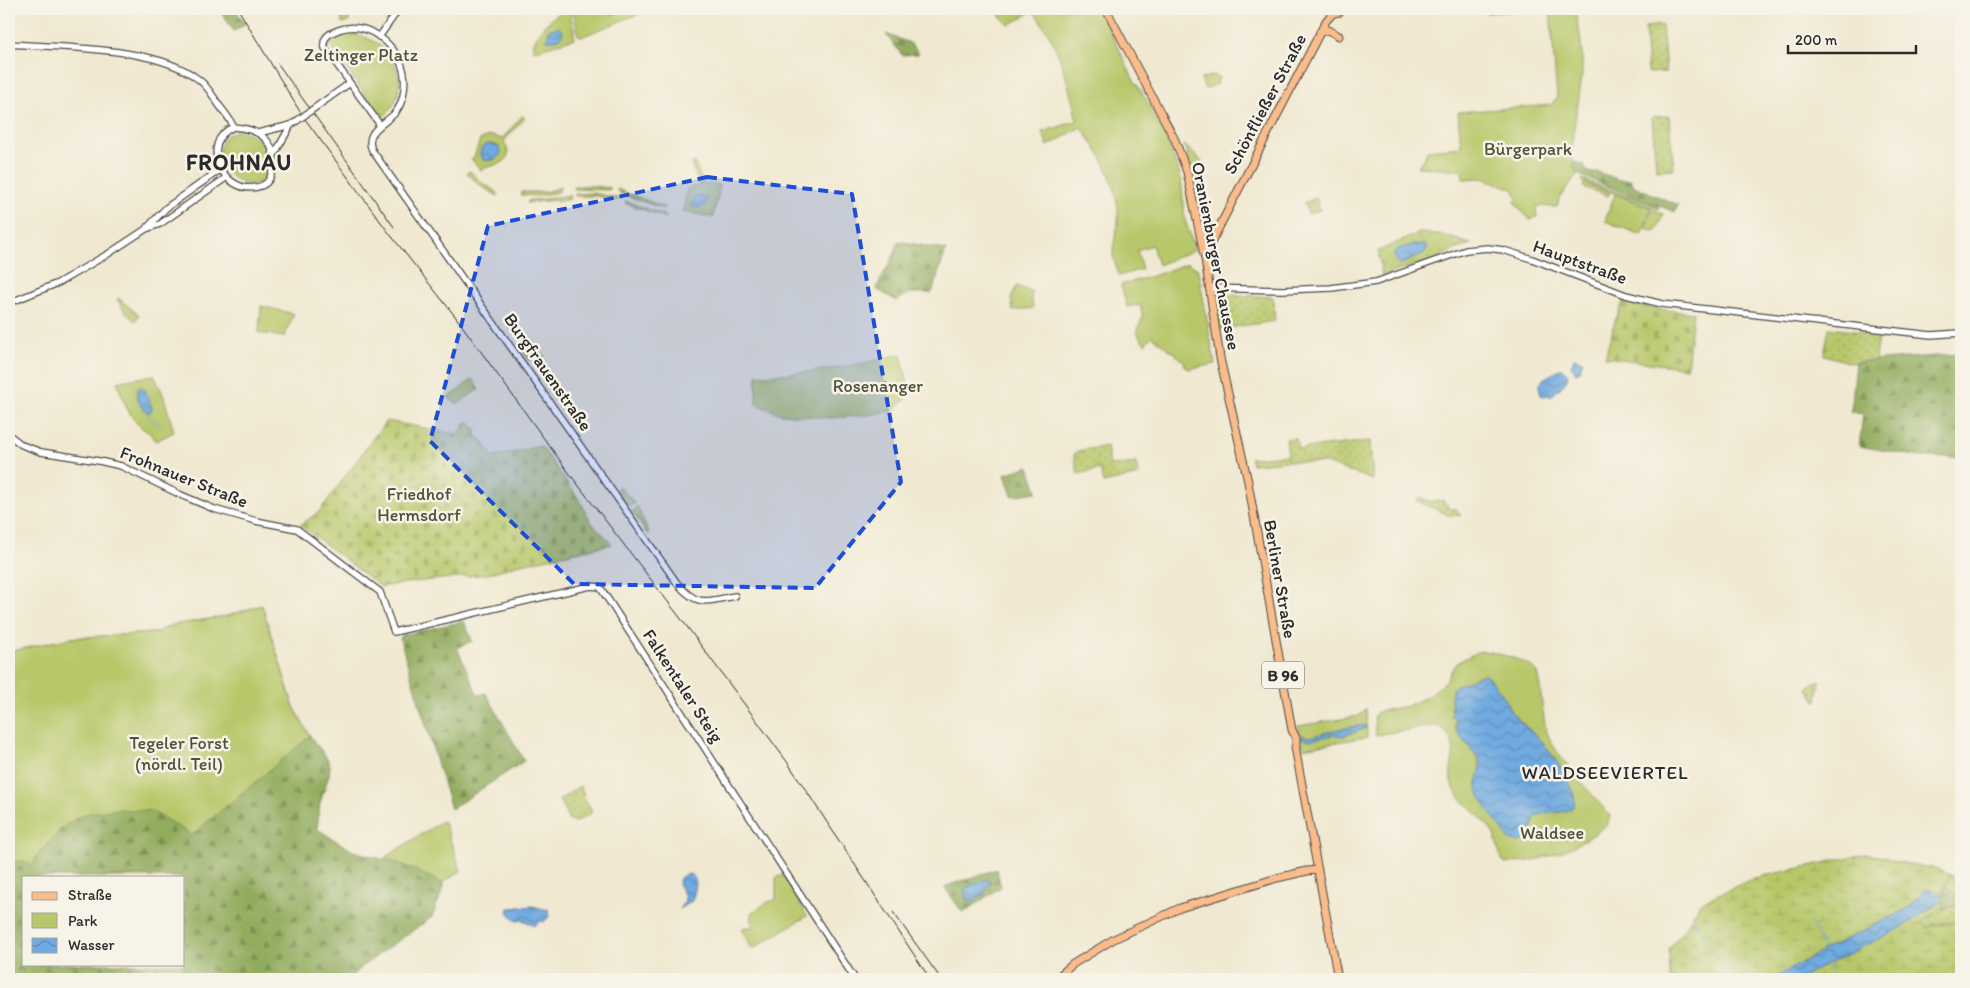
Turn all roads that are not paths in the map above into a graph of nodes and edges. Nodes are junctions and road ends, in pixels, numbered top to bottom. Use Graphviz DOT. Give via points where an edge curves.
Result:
graph roads {
  1 [pos="399,9"];
  2 [pos="1106,9"];
  3 [pos="1343,9"];
  4 [pos="1329,10"];
  5 [pos="1320,32"];
  6 [pos="379,36"];
  7 [pos="1339,36"];
  8 [pos="9,44"];
  9 [pos="350,83"];
  10 [pos="291,125"];
  11 [pos="380,125"];
  12 [pos="234,127"];
  13 [pos="258,133"];
  14 [pos="274,155"];
  15 [pos="221,168"];
  16 [pos="227,177"];
  17 [pos="1199,226"];
  18 [pos="146,228"];
  19 [pos="1218,228"];
  20 [pos="1203,252"];
  21 [pos="1209,288"];
  22 [pos="9,303"];
  23 [pos="1961,333"];
  24 [pos="9,435"];
  25 [pos="1244,464"];
  26 [pos="735,596"];
  27 [pos="394,632"];
  28 [pos="1318,870"];
  29 [pos="855,979"];
  30 [pos="1051,979"];
  31 [pos="1338,979"];
  1 -- 6 [label="street"];
  2 -- 17 [label="main road, Oranienburger Chaussee / B 96" via="1176,140"];
  3 -- 4 [label="main road" via="1340,12"];
  4 -- 5 [label="main road, Schönfließer Straße"];
  5 -- 7 [label="main road" via="1328,30"];
  5 -- 19 [label="main road, Schönfließer Straße"];
  6 -- 9 [label="street" via="352,28 342,29 325,38 325,48"];
  6 -- 11 [label="street" via="398,58 405,82 398,109"];
  8 -- 12 [label="street" via="103,50 178,67 204,84"];
  9 -- 10 [label="street, bridge"];
  9 -- 11 [label="street"];
  10 -- 13 [label="street"];
  10 -- 14 [label="street"];
  11 -- 26 [label="street, Burgfrauenstraße" via="370,139 372,150 677,583 687,594 699,600"];
  12 -- 13 [label="street"];
  12 -- 15 [label="street" via="223,134 217,146"];
  13 -- 14 [label="street" via="270,144"];
  14 -- 16 [label="street" via="270,178 262,186 244,187"];
  15 -- 16 [label="street"];
  15 -- 18 [label="street" via="166,208"];
  16 -- 18 [label="street" via="160,224"];
  17 -- 19 [label="main road" via="1208,234"];
  17 -- 20 [label="main road, Oranienburger Chaussee / B 96"];
  18 -- 22 [label="street" via="75,274"];
  19 -- 20 [label="main road, Schönfließer Straße"];
  20 -- 21 [label="main road, Oranienburger Chaussee / B 96"];
  21 -- 23 [label="street, Hauptstraße" via="1282,290 1367,283 1405,273 1466,250 1488,248 1532,259 1622,293 1662,304 1931,335"];
  21 -- 25 [label="main road, Oranienburger Chaussee / B 96" via="1220,358"];
  24 -- 27 [label="street, Frohnauer Straße" via="22,445 41,452 121,466 214,509 297,529 380,592"];
  25 -- 28 [label="main road, Berliner Straße / B 96"];
  27 -- 29 [label="street, Falkentaler Steig" via="590,586 600,587"];
  28 -- 30 [label="main road" via="1276,878 1180,908 1121,935"];
  28 -- 31 [label="main road, Berliner Straße / B 96"];
}
